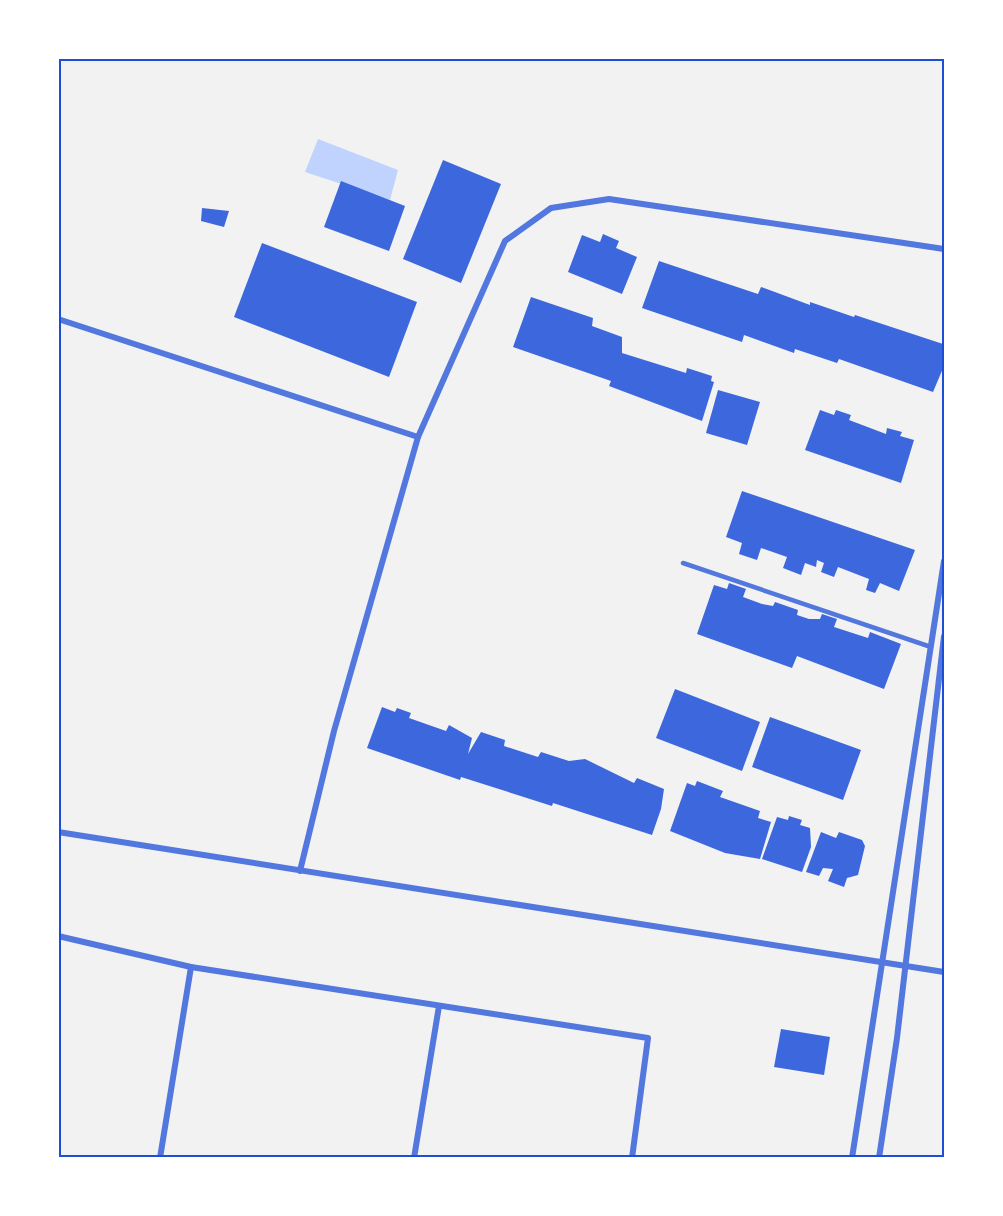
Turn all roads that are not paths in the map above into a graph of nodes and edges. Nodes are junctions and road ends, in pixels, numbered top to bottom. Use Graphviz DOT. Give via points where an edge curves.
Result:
graph roads {
  1 [pos="945,249"];
  2 [pos="58,319"];
  3 [pos="418,437"];
  4 [pos="945,561"];
  5 [pos="682,563"];
  6 [pos="945,636"];
  7 [pos="931,647"];
  8 [pos="58,832"];
  9 [pos="300,871"];
  10 [pos="58,936"];
  11 [pos="883,960"];
  12 [pos="904,965"];
  13 [pos="190,967"];
  14 [pos="945,972"];
  15 [pos="440,1006"];
  16 [pos="160,1158"];
  17 [pos="414,1158"];
  18 [pos="632,1158"];
  19 [pos="852,1158"];
  20 [pos="879,1158"];
  1 -- 3 [label="street" via="609,199 551,208 505,241"];
  2 -- 3 [label="street"];
  3 -- 9 [label="street" via="334,730"];
  4 -- 7 [label="street"];
  5 -- 7 [label="lane"];
  6 -- 12 [label="street"];
  7 -- 11 [label="street"];
  8 -- 9 [label="street"];
  9 -- 11 [label="street"];
  10 -- 13 [label="street"];
  11 -- 12 [label="street"];
  11 -- 19 [label="street"];
  12 -- 14 [label="street"];
  12 -- 20 [label="street"];
  13 -- 15 [label="street"];
  13 -- 16 [label="street"];
  15 -- 17 [label="street"];
  15 -- 18 [label="street" via="648,1038"];
}
